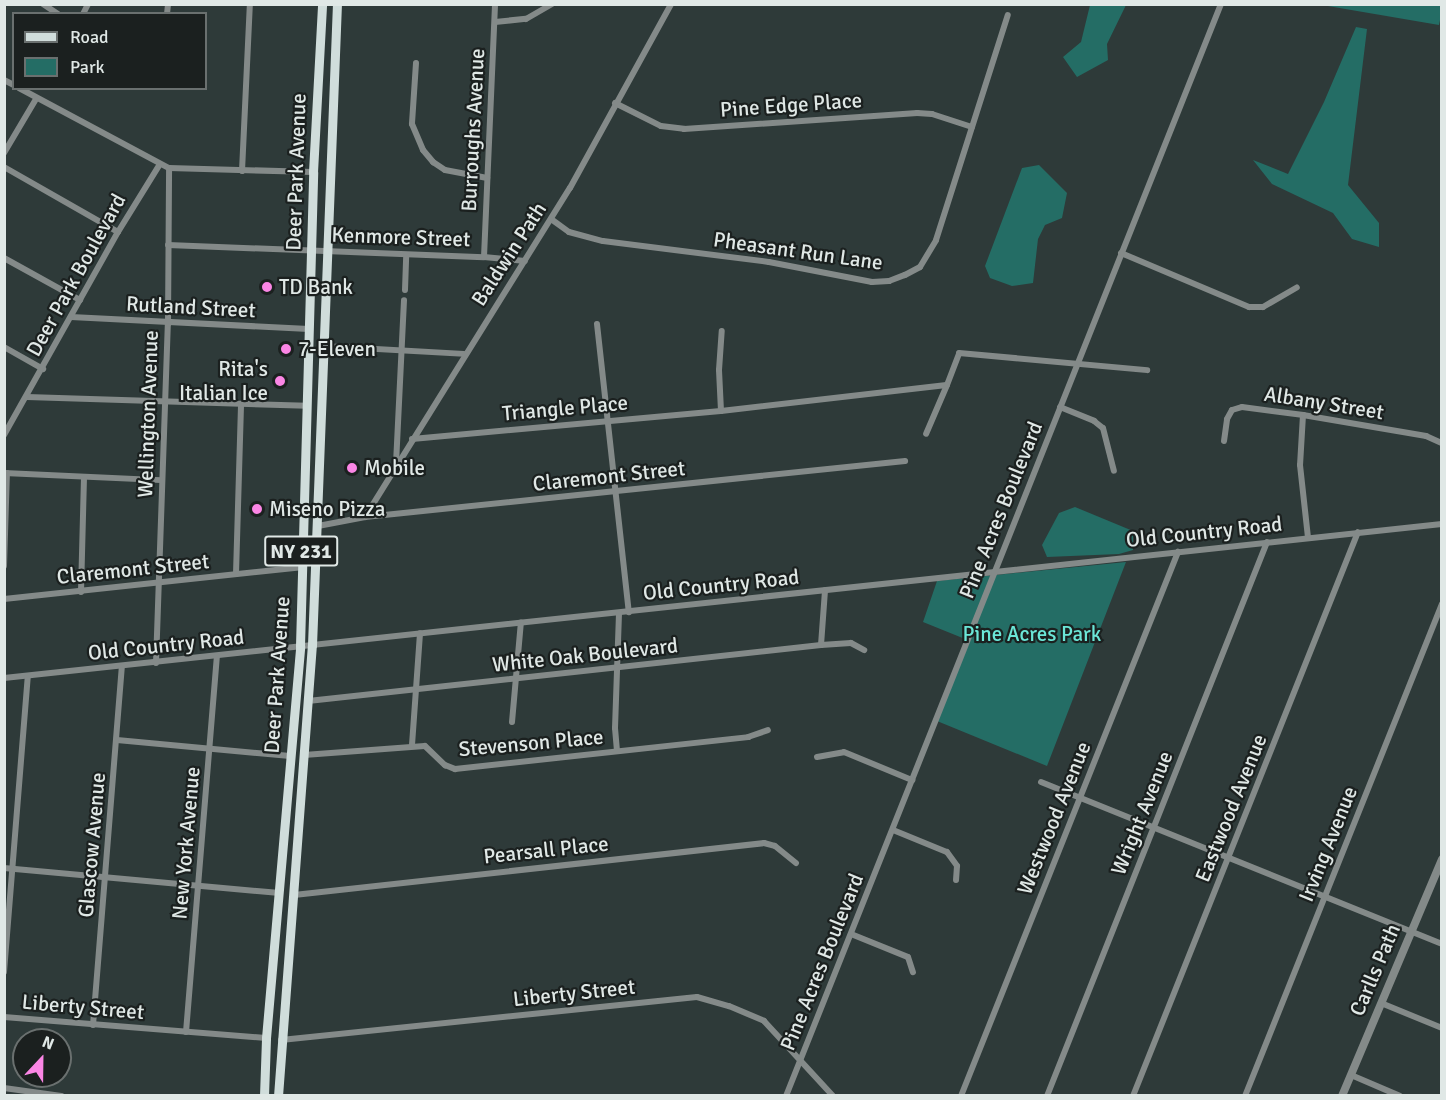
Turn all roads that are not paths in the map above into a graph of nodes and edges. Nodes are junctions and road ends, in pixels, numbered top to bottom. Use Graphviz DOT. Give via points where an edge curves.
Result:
graph roads {
  1 [pos="250,4"];
  2 [pos="322,4"];
  3 [pos="337,4"];
  4 [pos="495,4"];
  5 [pos="552,4"];
  6 [pos="671,4"];
  7 [pos="1221,4"];
  8 [pos="1008,15"];
  9 [pos="495,22"];
  10 [pos="416,63"];
  11 [pos="22,90"];
  12 [pos="36,99"];
  13 [pos="615,103"];
  14 [pos="972,127"];
  15 [pos="4,153"];
  16 [pos="160,164"];
  17 [pos="4,167"];
  18 [pos="169,168"];
  19 [pos="242,171"];
  20 [pos="313,172"];
  21 [pos="487,178"];
  22 [pos="551,219"];
  23 [pos="118,232"];
  24 [pos="168,245"];
  25 [pos="312,250"];
  26 [pos="327,252"];
  27 [pos="1121,254"];
  28 [pos="406,255"];
  29 [pos="484,257"];
  30 [pos="4,258"];
  31 [pos="525,261"];
  32 [pos="1297,287"];
  33 [pos="405,290"];
  34 [pos="80,300"];
  35 [pos="404,300"];
  36 [pos="71,317"];
  37 [pos="168,324"];
  38 [pos="597,324"];
  39 [pos="309,328"];
  40 [pos="722,331"];
  41 [pos="323,346"];
  42 [pos="4,347"];
  43 [pos="401,350"];
  44 [pos="464,354"];
  45 [pos="1078,362"];
  46 [pos="43,369"];
  47 [pos="1147,370"];
  48 [pos="947,385"];
  49 [pos="27,397"];
  50 [pos="164,402"];
  51 [pos="241,404"];
  52 [pos="307,406"];
  53 [pos="1060,407"];
  54 [pos="721,411"];
  55 [pos="1303,414"];
  56 [pos="609,421"];
  57 [pos="926,434"];
  58 [pos="4,435"];
  59 [pos="412,440"];
  60 [pos="1224,441"];
  61 [pos="1442,443"];
  62 [pos="905,461"];
  63 [pos="396,465"];
  64 [pos="1114,471"];
  65 [pos="6,473"];
  66 [pos="84,477"];
  67 [pos="161,480"];
  68 [pos="617,491"];
  69 [pos="365,517"];
  70 [pos="1442,524"];
  71 [pos="318,526"];
  72 [pos="1358,532"];
  73 [pos="1308,538"];
  74 [pos="1267,542"];
  75 [pos="1178,552"];
  76 [pos="4,566"];
  77 [pos="301,567"];
  78 [pos="993,572"];
  79 [pos="236,574"];
  80 [pos="158,583"];
  81 [pos="825,590"];
  82 [pos="81,592"];
  83 [pos="4,599"];
  84 [pos="1442,604"];
  85 [pos="629,612"];
  86 [pos="619,613"];
  87 [pos="521,622"];
  88 [pos="420,633"];
  89 [pos="312,645"];
  90 [pos="821,645"];
  91 [pos="300,646"];
  92 [pos="864,650"];
  93 [pos="217,656"];
  94 [pos="156,663"];
  95 [pos="122,667"];
  96 [pos="617,667"];
  97 [pos="28,676"];
  98 [pos="4,678"];
  99 [pos="515,678"];
  100 [pos="415,690"];
  101 [pos="308,701"];
  102 [pos="512,722"];
  103 [pos="768,730"];
  104 [pos="117,740"];
  105 [pos="412,744"];
  106 [pos="210,747"];
  107 [pos="617,751"];
  108 [pos="304,755"];
  109 [pos="290,756"];
  110 [pos="816,757"];
  111 [pos="912,780"];
  112 [pos="1041,782"];
  113 [pos="1079,798"];
  114 [pos="1154,828"];
  115 [pos="893,830"];
  116 [pos="1229,858"];
  117 [pos="1441,860"];
  118 [pos="796,863"];
  119 [pos="4,868"];
  120 [pos="14,868"];
  121 [pos="106,877"];
  122 [pos="956,880"];
  123 [pos="199,885"];
  124 [pos="278,893"];
  125 [pos="294,895"];
  126 [pos="1325,897"];
  127 [pos="1411,932"];
  128 [pos="851,934"];
  129 [pos="1442,944"];
  130 [pos="4,972"];
  131 [pos="913,972"];
  132 [pos="1381,1003"];
  133 [pos="4,1017"];
  134 [pos="93,1025"];
  135 [pos="1442,1028"];
  136 [pos="186,1032"];
  137 [pos="266,1038"];
  138 [pos="281,1040"];
  139 [pos="800,1059"];
  140 [pos="1351,1075"];
  141 [pos="4,1088"];
  142 [pos="61,1095"];
  143 [pos="264,1095"];
  144 [pos="278,1095"];
  145 [pos="786,1095"];
  146 [pos="834,1095"];
  147 [pos="960,1095"];
  148 [pos="1047,1095"];
  149 [pos="1133,1095"];
  150 [pos="1245,1095"];
  151 [pos="1342,1095"];
  152 [pos="1400,1095"];
  1 -- 19 [label="street"];
  2 -- 20 [label="main road, Deer Park Avenue / NY 231"];
  3 -- 26 [label="main road, Deer Park Avenue / NY 231"];
  4 -- 9 [label="street, Burroughs Avenue"];
  5 -- 9 [label="street" via="526,19"];
  6 -- 13 [label="street, Baldwin Path"];
  7 -- 27 [label="street, Pine Acres Boulevard"];
  8 -- 14 [label="street, Pheasant Run Lane"];
  9 -- 21 [label="street, Burroughs Avenue"];
  10 -- 21 [label="street" via="412,124 423,150 446,171"];
  11 -- 12 [label="street"];
  12 -- 15 [label="street"];
  12 -- 16 [label="street"];
  13 -- 14 [label="street, Pine Edge Place" via="662,126 684,129 917,112"];
  13 -- 22 [label="street, Baldwin Path"];
  14 -- 22 [label="street, Pheasant Run Lane" via="929,255 920,267 889,281 872,282 769,262 582,237"];
  16 -- 18 [label="street"];
  16 -- 23 [label="street, Deer Park Boulevard"];
  17 -- 23 [label="street"];
  18 -- 19 [label="street"];
  18 -- 24 [label="street, Wellington Avenue"];
  19 -- 20 [label="street"];
  20 -- 25 [label="main road, Deer Park Avenue / NY 231"];
  21 -- 29 [label="street, Burroughs Avenue"];
  22 -- 31 [label="street, Baldwin Path"];
  23 -- 34 [label="street, Deer Park Boulevard"];
  24 -- 25 [label="street, Kenmore Street"];
  24 -- 37 [label="street, Wellington Avenue"];
  25 -- 26 [label="street, Kenmore Street"];
  25 -- 39 [label="main road, Deer Park Avenue / NY 231"];
  26 -- 28 [label="street, Kenmore Street"];
  26 -- 41 [label="main road, Deer Park Avenue / NY 231"];
  27 -- 32 [label="street" via="1249,307 1263,307"];
  27 -- 45 [label="street, Pine Acres Boulevard"];
  28 -- 29 [label="street, Kenmore Street"];
  28 -- 33 [label="street"];
  29 -- 31 [label="street, Kenmore Street"];
  30 -- 34 [label="street"];
  31 -- 44 [label="street, Baldwin Path"];
  34 -- 36 [label="street, Deer Park Boulevard"];
  35 -- 43 [label="street"];
  36 -- 37 [label="street, Rutland Street"];
  36 -- 46 [label="street, Deer Park Boulevard"];
  37 -- 39 [label="street, Rutland Street"];
  37 -- 50 [label="street, Wellington Avenue"];
  38 -- 56 [label="street"];
  39 -- 52 [label="main road, Deer Park Avenue / NY 231"];
  40 -- 54 [label="street"];
  41 -- 43 [label="street"];
  41 -- 71 [label="main road, Deer Park Avenue / NY 231"];
  42 -- 46 [label="street"];
  43 -- 44 [label="street"];
  43 -- 63 [label="street"];
  44 -- 59 [label="street, Baldwin Path"];
  45 -- 47 [label="street"];
  45 -- 48 [label="street" via="959,353"];
  45 -- 53 [label="street, Pine Acres Boulevard"];
  46 -- 49 [label="street, Deer Park Boulevard"];
  48 -- 54 [label="street, Triangle Place"];
  48 -- 57 [label="street"];
  49 -- 50 [label="street"];
  49 -- 58 [label="street, Deer Park Boulevard"];
  50 -- 51 [label="street"];
  50 -- 67 [label="street, Wellington Avenue"];
  51 -- 52 [label="street"];
  51 -- 79 [label="street"];
  52 -- 77 [label="main road, Deer Park Avenue / NY 231"];
  53 -- 64 [label="street" via="1103,428"];
  53 -- 78 [label="street, Pine Acres Boulevard"];
  54 -- 56 [label="street, Triangle Place"];
  55 -- 60 [label="street, Albany Street" via="1242,407 1232,410"];
  55 -- 61 [label="street, Albany Street" via="1426,436"];
  55 -- 73 [label="street" via="1300,465"];
  56 -- 59 [label="street, Triangle Place"];
  56 -- 68 [label="street"];
  59 -- 63 [label="street, Baldwin Path"];
  62 -- 68 [label="street, Claremont Street"];
  63 -- 69 [label="street, Baldwin Path"];
  65 -- 66 [label="street"];
  65 -- 76 [label="street"];
  66 -- 67 [label="street"];
  66 -- 82 [label="street"];
  67 -- 80 [label="street, Wellington Avenue"];
  68 -- 69 [label="street, Claremont Street"];
  68 -- 85 [label="street"];
  69 -- 71 [label="street, Claremont Street"];
  70 -- 72 [label="street, Old Country Road"];
  71 -- 89 [label="main road, Deer Park Avenue / NY 231"];
  72 -- 73 [label="street, Old Country Road"];
  72 -- 116 [label="street, Eastwood Avenue"];
  73 -- 74 [label="street, Old Country Road"];
  74 -- 75 [label="street, Old Country Road"];
  74 -- 114 [label="street, Wright Avenue"];
  75 -- 78 [label="street, Old Country Road"];
  75 -- 113 [label="street, Westwood Avenue"];
  77 -- 79 [label="street, Claremont Street"];
  77 -- 91 [label="main road, Deer Park Avenue / NY 231"];
  78 -- 81 [label="street, Old Country Road"];
  78 -- 111 [label="street, Pine Acres Boulevard"];
  79 -- 80 [label="street, Claremont Street"];
  80 -- 82 [label="street, Claremont Street"];
  80 -- 94 [label="street, Wellington Avenue"];
  81 -- 85 [label="street, Old Country Road"];
  81 -- 90 [label="street"];
  82 -- 83 [label="street, Claremont Street"];
  84 -- 126 [label="street, Irving Avenue"];
  85 -- 86 [label="street, Old Country Road"];
  86 -- 87 [label="street, Old Country Road"];
  86 -- 96 [label="street"];
  87 -- 88 [label="street, Old Country Road"];
  87 -- 99 [label="street"];
  88 -- 89 [label="street, Old Country Road"];
  88 -- 100 [label="street"];
  89 -- 91 [label="street, Old Country Road"];
  89 -- 101 [label="main road, Deer Park Avenue / NY 231"];
  90 -- 92 [label="street, White Oak Boulevard" via="851,643"];
  90 -- 96 [label="street, White Oak Boulevard"];
  91 -- 93 [label="street, Old Country Road"];
  91 -- 109 [label="main road, Deer Park Avenue / NY 231"];
  93 -- 94 [label="street, Old Country Road"];
  93 -- 106 [label="street, New York Avenue"];
  94 -- 95 [label="street, Old Country Road"];
  95 -- 97 [label="street, Old Country Road"];
  95 -- 104 [label="street, Glascow Avenue"];
  96 -- 99 [label="street, White Oak Boulevard"];
  96 -- 107 [label="street"];
  97 -- 98 [label="street, Old Country Road"];
  97 -- 120 [label="street"];
  99 -- 100 [label="street, White Oak Boulevard"];
  99 -- 102 [label="street"];
  100 -- 101 [label="street, White Oak Boulevard"];
  100 -- 105 [label="street"];
  101 -- 108 [label="main road, Deer Park Avenue / NY 231"];
  103 -- 107 [label="street, Stevenson Place" via="748,737"];
  104 -- 106 [label="street"];
  104 -- 121 [label="street, Glascow Avenue"];
  105 -- 107 [label="street, Stevenson Place" via="425,746 455,769"];
  105 -- 108 [label="street"];
  106 -- 109 [label="street"];
  106 -- 123 [label="street, New York Avenue"];
  108 -- 125 [label="main road, Deer Park Avenue / NY 231"];
  109 -- 124 [label="main road, Deer Park Avenue / NY 231"];
  110 -- 111 [label="street" via="844,752"];
  111 -- 115 [label="street, Pine Acres Boulevard"];
  112 -- 113 [label="street"];
  113 -- 114 [label="street"];
  113 -- 147 [label="street, Westwood Avenue"];
  114 -- 116 [label="street"];
  114 -- 148 [label="street, Wright Avenue"];
  115 -- 122 [label="street" via="947,852 957,866"];
  115 -- 128 [label="street, Pine Acres Boulevard"];
  116 -- 126 [label="street"];
  116 -- 149 [label="street, Eastwood Avenue"];
  117 -- 127 [label="street, Carlls Path"];
  118 -- 125 [label="street, Pearsall Place" via="775,846 764,843"];
  119 -- 120 [label="street"];
  120 -- 121 [label="street"];
  120 -- 130 [label="street"];
  121 -- 123 [label="street"];
  121 -- 134 [label="street, Glascow Avenue"];
  123 -- 124 [label="street"];
  123 -- 136 [label="street, New York Avenue"];
  124 -- 137 [label="main road, Deer Park Avenue / NY 231"];
  125 -- 138 [label="main road, Deer Park Avenue / NY 231"];
  126 -- 127 [label="street"];
  126 -- 150 [label="street, Irving Avenue"];
  127 -- 129 [label="street"];
  127 -- 132 [label="street, Carlls Path"];
  128 -- 131 [label="street" via="908,957"];
  128 -- 139 [label="street, Pine Acres Boulevard"];
  132 -- 135 [label="street"];
  132 -- 140 [label="street, Carlls Path"];
  133 -- 134 [label="street, Liberty Street"];
  134 -- 136 [label="street, Liberty Street"];
  136 -- 137 [label="street, Liberty Street"];
  137 -- 143 [label="main road, Deer Park Avenue / NY 231"];
  138 -- 139 [label="street, Liberty Street" via="697,997 764,1021"];
  138 -- 144 [label="main road, Deer Park Avenue / NY 231"];
  139 -- 145 [label="street, Pine Acres Boulevard"];
  139 -- 146 [label="street, Liberty Street"];
  140 -- 151 [label="street, Carlls Path"];
  140 -- 152 [label="street"];
  141 -- 142 [label="street"];
}
